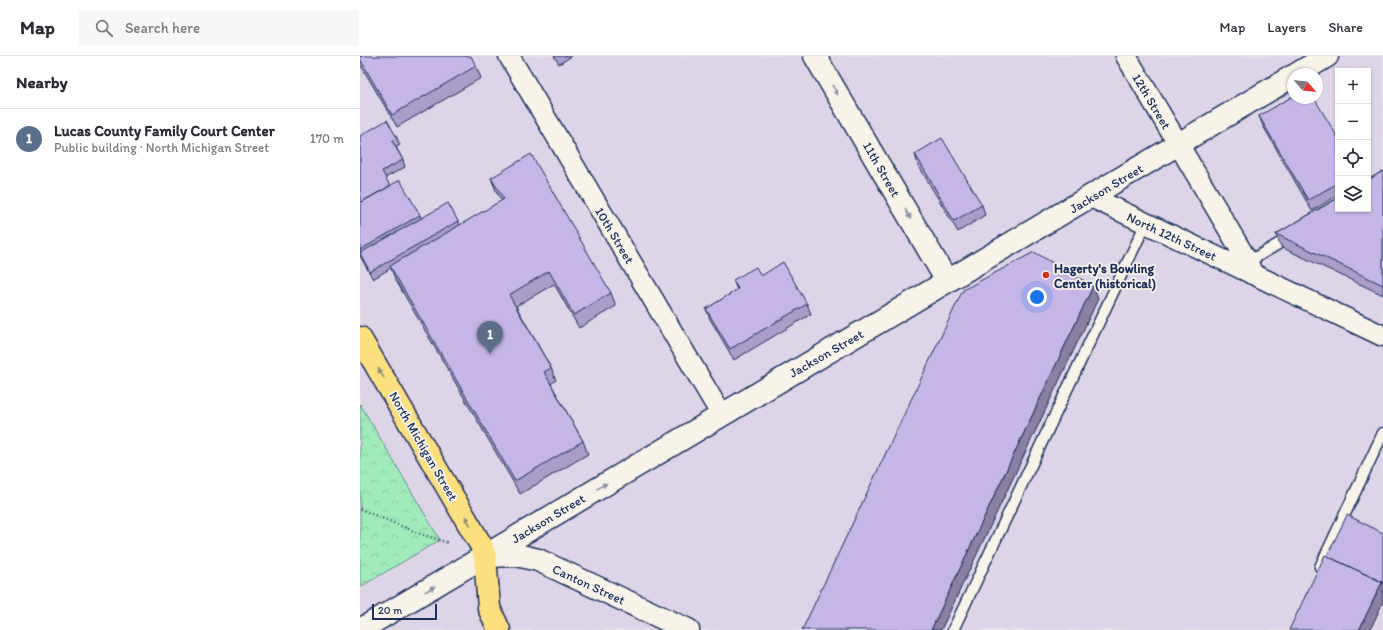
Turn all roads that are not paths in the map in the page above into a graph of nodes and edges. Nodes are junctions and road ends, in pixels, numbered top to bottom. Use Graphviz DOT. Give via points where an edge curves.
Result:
graph roads {
  1 [pos="509,56"];
  2 [pos="815,56"];
  3 [pos="1126,56"];
  4 [pos="1327,56"];
  5 [pos="1307,68"];
  6 [pos="1287,80"];
  7 [pos="1178,145"];
  8 [pos="1091,197"];
  9 [pos="1146,224"];
  10 [pos="1300,232"];
  11 [pos="1250,268"];
  12 [pos="947,281"];
  13 [pos="1383,336"];
  14 [pos="360,338"];
  15 [pos="721,414"];
  16 [pos="1383,433"];
  17 [pos="485,556"];
  18 [pos="1316,574"];
  19 [pos="360,630"];
  20 [pos="499,630"];
  21 [pos="688,630"];
  22 [pos="953,630"];
  1 -- 15 [label="street, 10th Street"];
  2 -- 12 [label="street, 11th Street, one-way"];
  3 -- 7 [label="street, 12th Street"];
  4 -- 5 [label="street"];
  6 -- 7 [label="street, Jackson Street"];
  7 -- 8 [label="street, Jackson Street"];
  7 -- 11 [label="street, North 12th Street"];
  8 -- 9 [label="street, North 12th Street"];
  8 -- 12 [label="street, Jackson Street"];
  9 -- 11 [label="street, North 12th Street"];
  9 -- 22 [label="lane"];
  10 -- 11 [label="lane"];
  11 -- 13 [label="street, North 12th Street"];
  12 -- 15 [label="street, Jackson Street"];
  17 -- 14 [label="main road, North Michigan Street, one-way" via="468,522"];
  17 -- 15 [label="street, Jackson Street, one-way"];
  16 -- 18 [label="lane"];
  19 -- 17 [label="street, Jackson Street, one-way"];
  17 -- 20 [label="main road" via="489,608"];
  17 -- 21 [label="street, Canton Street" via="517,555 538,560"];
}
